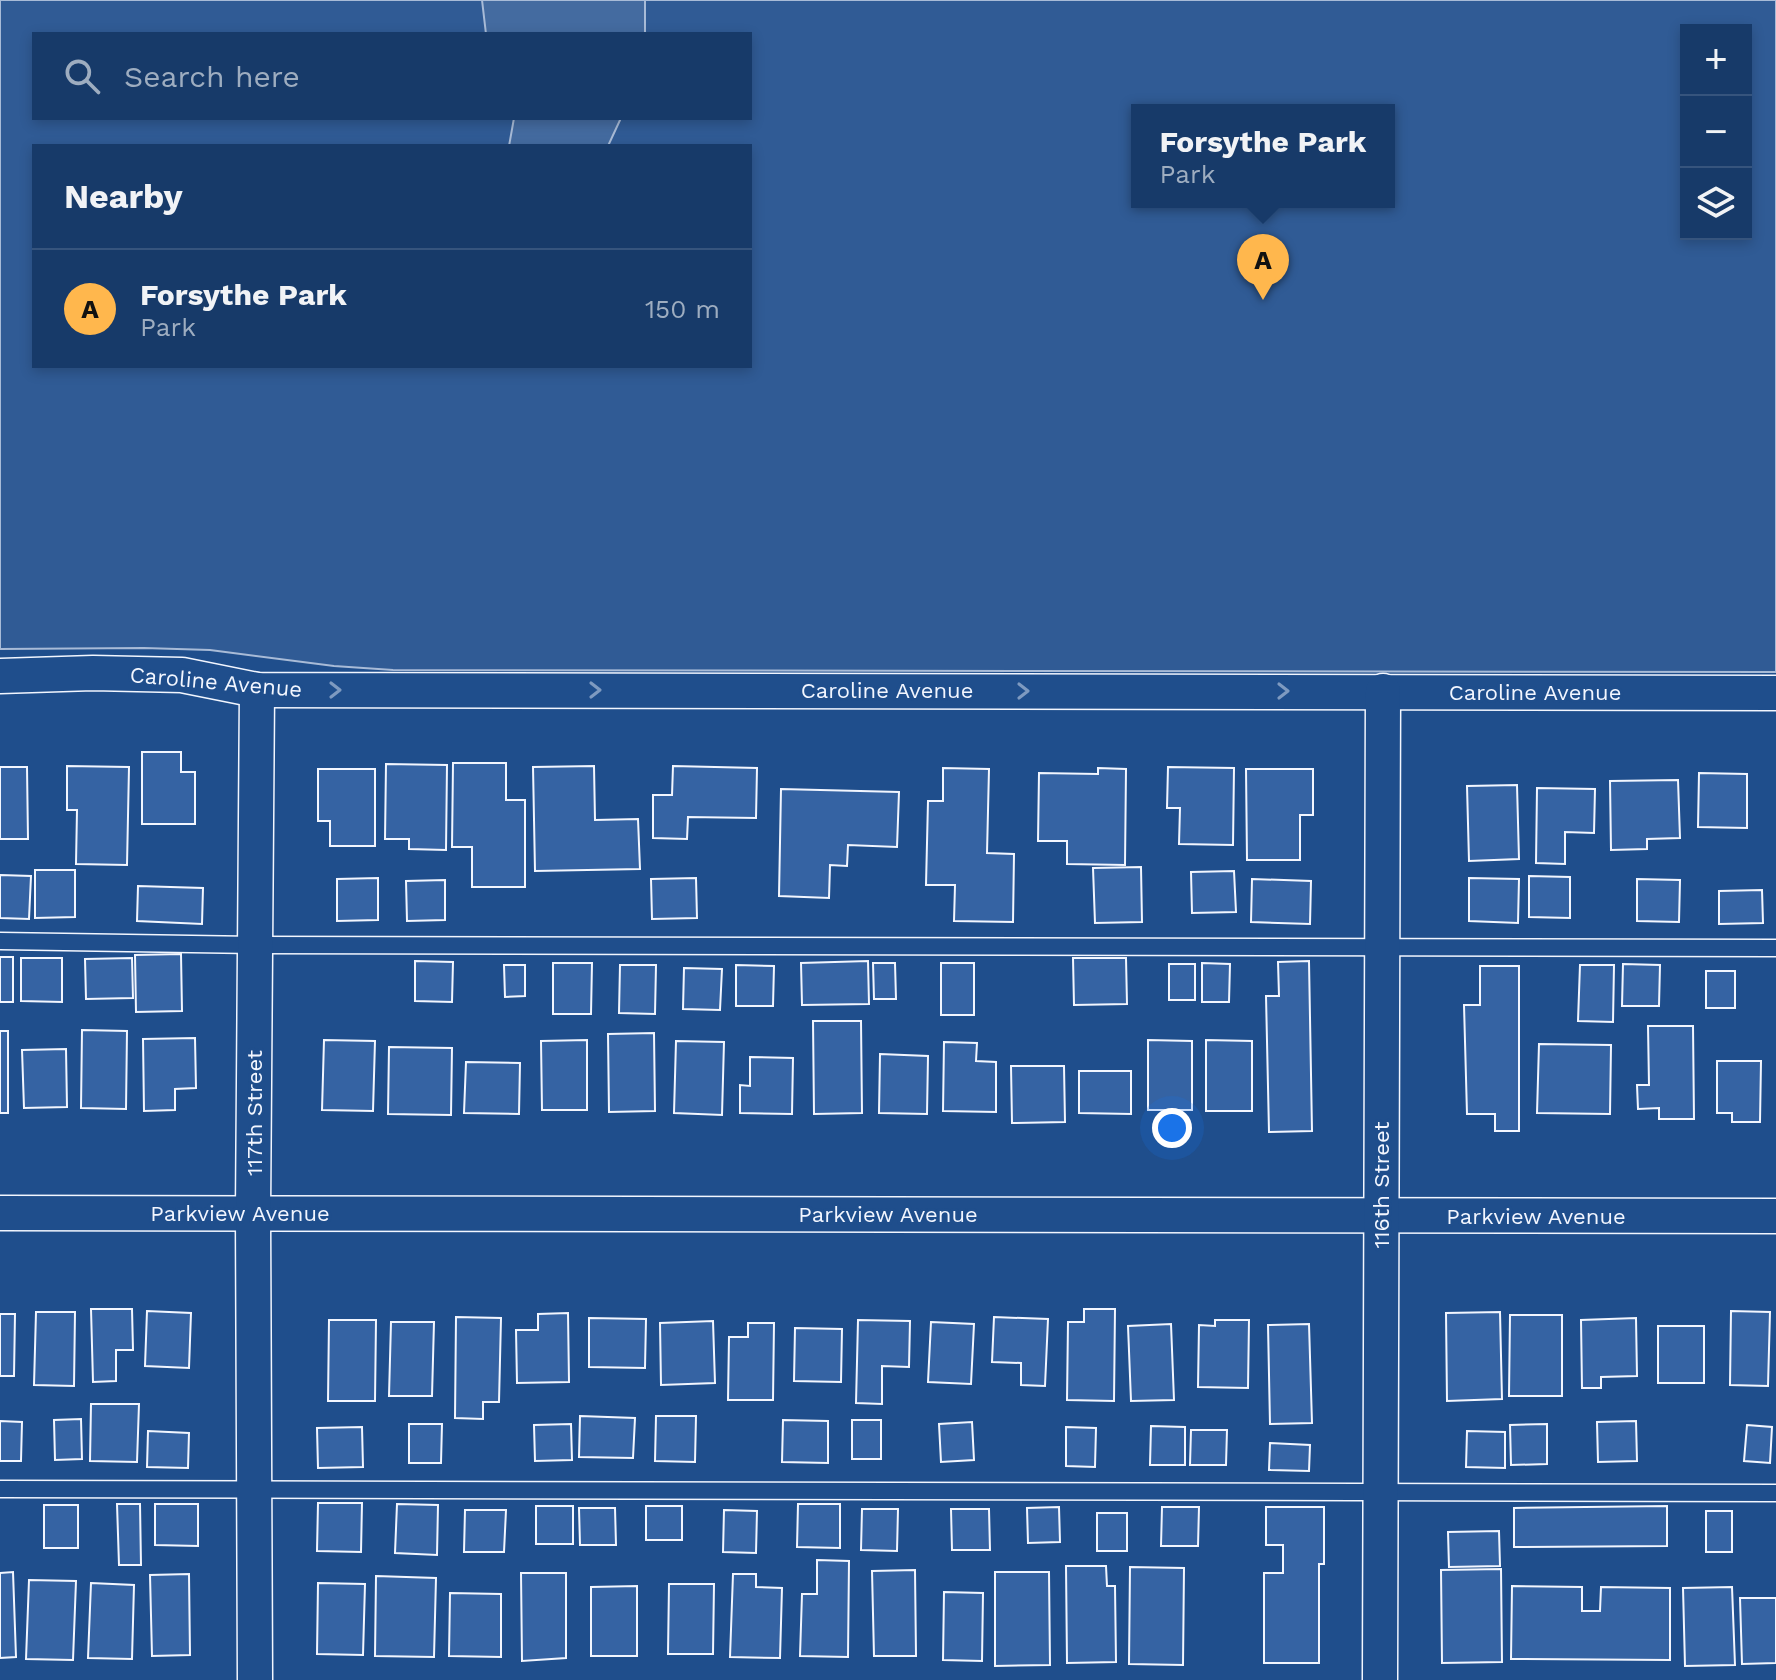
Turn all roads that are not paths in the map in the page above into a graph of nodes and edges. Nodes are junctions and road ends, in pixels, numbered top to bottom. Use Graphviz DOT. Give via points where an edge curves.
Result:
graph roads {
  1 [pos="0,676"];
  2 [pos="257,690"];
  3 [pos="1383,691"];
  4 [pos="1776,693"];
  5 [pos="0,941"];
  6 [pos="255,945"];
  7 [pos="1383,946"];
  8 [pos="1776,948"];
  9 [pos="0,1213"];
  10 [pos="253,1213"];
  11 [pos="1380,1215"];
  12 [pos="1776,1216"];
  13 [pos="0,1489"];
  14 [pos="254,1489"];
  15 [pos="1380,1493"];
  16 [pos="1776,1493"];
  17 [pos="255,1680"];
  18 [pos="1380,1680"];
  1 -- 2 [label="street, Caroline Avenue" via="182,675"];
  2 -- 3 [label="street, Caroline Avenue, one-way"];
  2 -- 6 [label="street, 117th Street"];
  3 -- 4 [label="street, Caroline Avenue"];
  3 -- 7 [label="street, 116th Street"];
  5 -- 6 [label="lane"];
  6 -- 7 [label="lane"];
  6 -- 10 [label="street, 117th Street"];
  7 -- 8 [label="lane"];
  7 -- 11 [label="street, 116th Street"];
  9 -- 10 [label="street, Parkview Avenue"];
  10 -- 11 [label="street, Parkview Avenue"];
  10 -- 14 [label="street, 117th Street"];
  11 -- 12 [label="street, Parkview Avenue"];
  11 -- 15 [label="street, 116th Street"];
  13 -- 14 [label="lane"];
  14 -- 15 [label="lane"];
  14 -- 17 [label="street, 117th Street"];
  15 -- 16 [label="lane"];
  15 -- 18 [label="street, 116th Street"];
}
